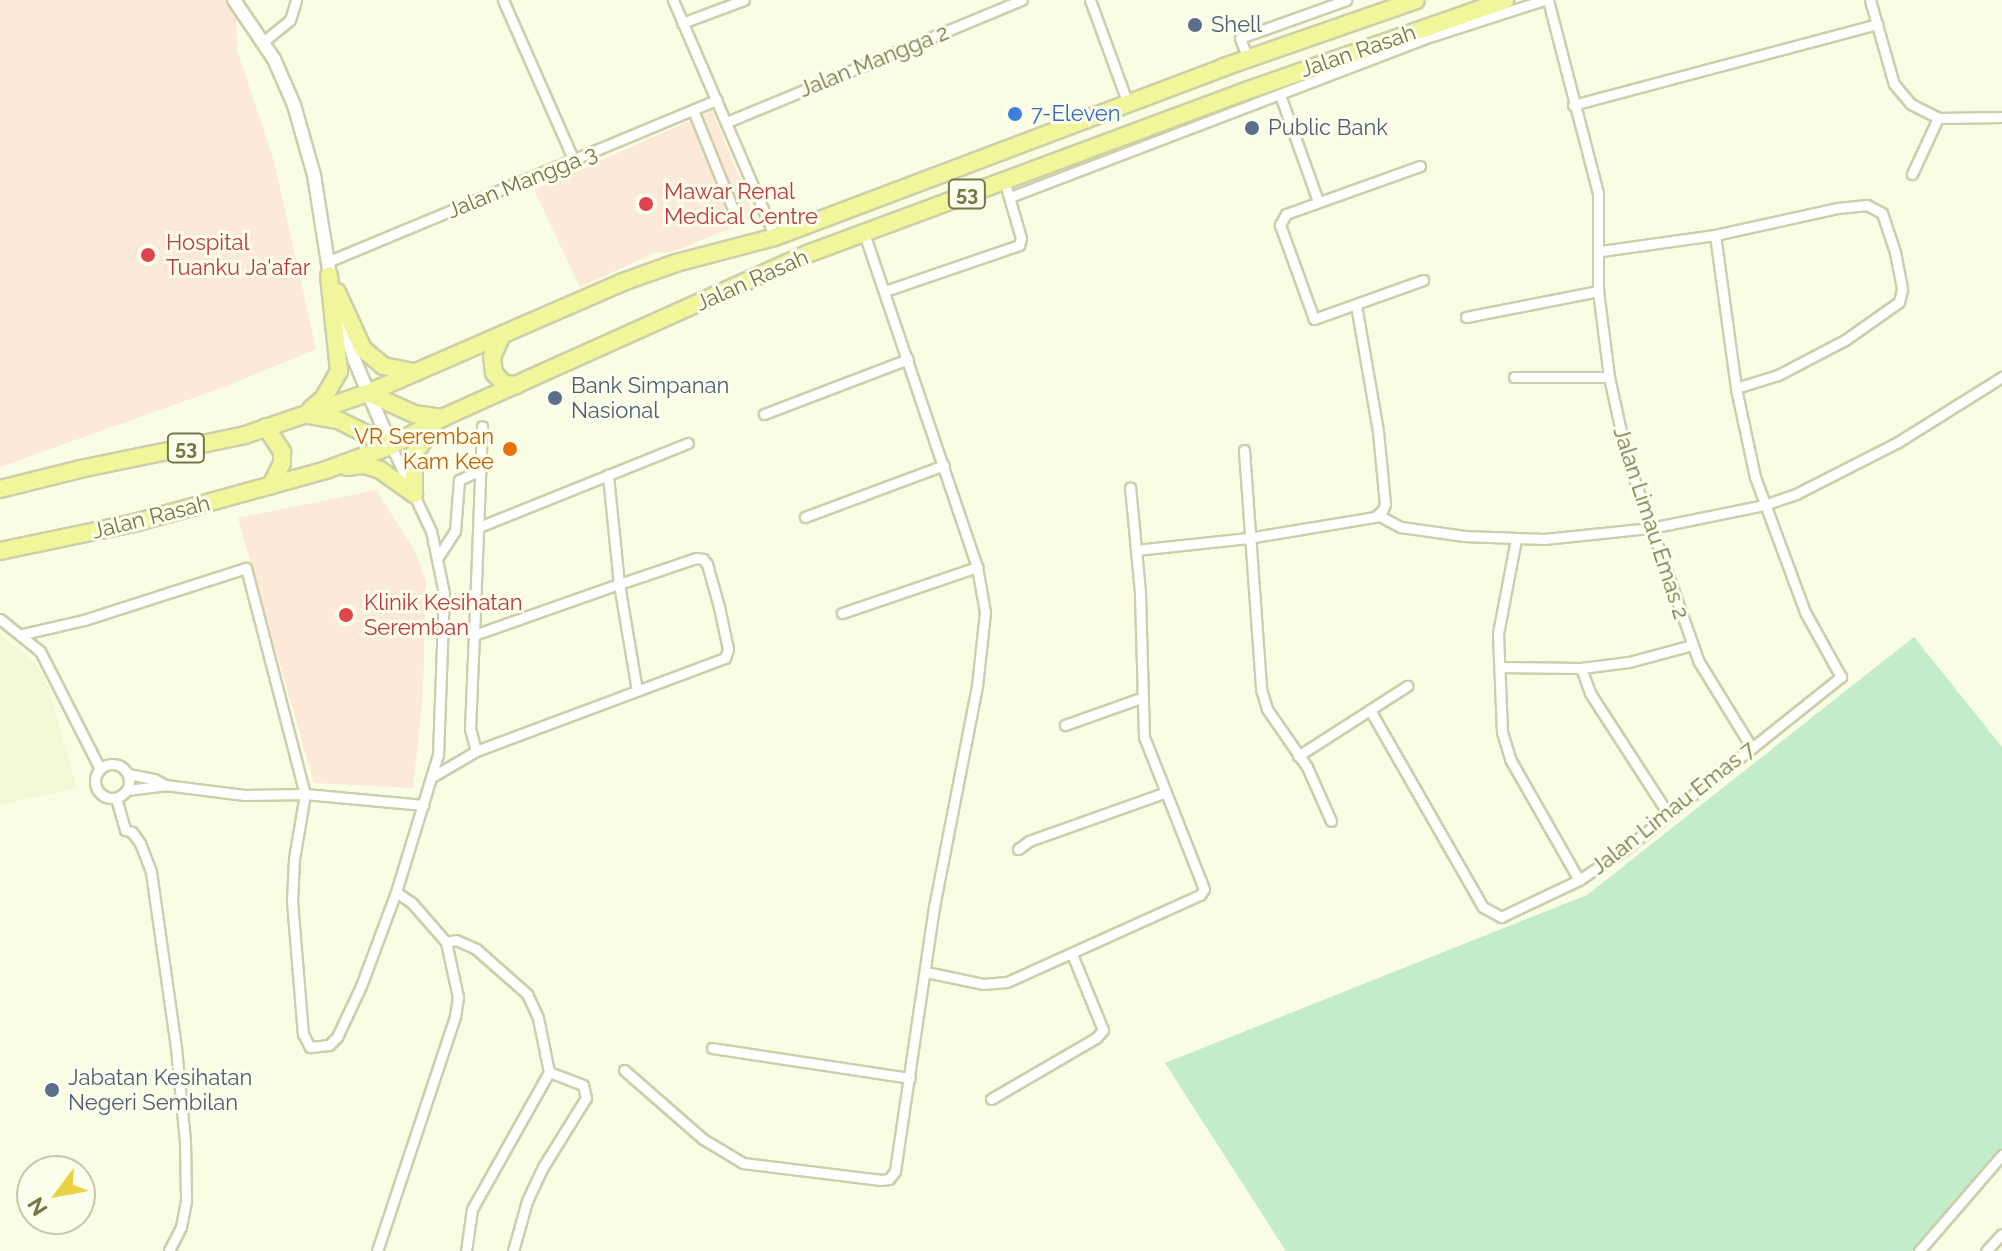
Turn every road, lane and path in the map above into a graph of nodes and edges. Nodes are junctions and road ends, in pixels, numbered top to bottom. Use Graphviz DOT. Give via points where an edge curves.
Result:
graph roads {
  1 [pos="234,0"];
  2 [pos="296,0"];
  3 [pos="503,0"];
  4 [pos="673,0"];
  5 [pos="744,0"];
  6 [pos="1022,0"];
  7 [pos="1090,0"];
  8 [pos="1346,0"];
  9 [pos="1416,0"];
  10 [pos="1505,0"];
  11 [pos="1546,0"];
  12 [pos="1870,0"];
  13 [pos="1324,7"];
  14 [pos="682,23"];
  15 [pos="1877,24"];
  16 [pos="1331,28"];
  17 [pos="264,41"];
  18 [pos="1248,59"];
  19 [pos="1280,95"];
  20 [pos="717,100"];
  21 [pos="1128,104"];
  22 [pos="1573,105"];
  23 [pos="693,110"];
  24 [pos="2002,117"];
  25 [pos="1938,118"];
  26 [pos="727,122"];
  27 [pos="574,161"];
  28 [pos="1420,166"];
  29 [pos="1912,174"];
  30 [pos="1004,180"];
  31 [pos="1010,197"];
  32 [pos="1318,201"];
  33 [pos="735,214"];
  34 [pos="864,233"];
  35 [pos="1715,235"];
  36 [pos="775,237"];
  37 [pos="1601,251"];
  38 [pos="328,269"];
  39 [pos="1423,280"];
  40 [pos="885,291"];
  41 [pos="1598,291"];
  42 [pos="1356,305"];
  43 [pos="1466,317"];
  44 [pos="501,337"];
  45 [pos="908,359"];
  46 [pos="419,372"];
  47 [pos="1514,377"];
  48 [pos="1609,377"];
  49 [pos="2002,377"];
  50 [pos="517,385"];
  51 [pos="1736,388"];
  52 [pos="368,393"];
  53 [pos="304,414"];
  54 [pos="764,414"];
  55 [pos="442,418"];
  56 [pos="482,426"];
  57 [pos="266,427"];
  58 [pos="688,443"];
  59 [pos="391,446"];
  60 [pos="1244,450"];
  61 [pos="944,465"];
  62 [pos="326,470"];
  63 [pos="480,470"];
  64 [pos="608,475"];
  65 [pos="271,486"];
  66 [pos="1130,487"];
  67 [pos="0,489"];
  68 [pos="414,494"];
  69 [pos="1764,505"];
  70 [pos="1378,515"];
  71 [pos="805,517"];
  72 [pos="479,527"];
  73 [pos="1651,528"];
  74 [pos="1248,538"];
  75 [pos="1516,539"];
  76 [pos="1136,550"];
  77 [pos="0,551"];
  78 [pos="438,557"];
  79 [pos="977,567"];
  80 [pos="619,584"];
  81 [pos="842,613"];
  82 [pos="0,619"];
  83 [pos="23,634"];
  84 [pos="474,635"];
  85 [pos="1692,645"];
  86 [pos="1500,667"];
  87 [pos="1581,668"];
  88 [pos="1407,686"];
  89 [pos="637,690"];
  90 [pos="1141,698"];
  91 [pos="1370,710"];
  92 [pos="1065,725"];
  93 [pos="1752,748"];
  94 [pos="476,751"];
  95 [pos="1298,756"];
  96 [pos="100,769"];
  97 [pos="128,774"];
  98 [pos="432,777"];
  99 [pos="165,785"];
  100 [pos="127,790"];
  101 [pos="1164,793"];
  102 [pos="305,794"];
  103 [pos="116,798"];
  104 [pos="423,805"];
  105 [pos="1669,815"];
  106 [pos="1331,821"];
  107 [pos="1018,849"];
  108 [pos="1579,880"];
  109 [pos="396,892"];
  110 [pos="446,942"];
  111 [pos="1072,954"];
  112 [pos="926,972"];
  113 [pos="712,1048"];
  114 [pos="624,1070"];
  115 [pos="549,1072"];
  116 [pos="910,1078"];
  117 [pos="991,1099"];
  118 [pos="2002,1155"];
  119 [pos="2002,1234"];
  120 [pos="169,1251"];
  121 [pos="377,1251"];
  122 [pos="466,1251"];
  123 [pos="513,1251"];
  124 [pos="1919,1251"];
  125 [pos="1986,1251"];
  1 -- 17 [label="street"];
  2 -- 17 [label="street" via="290,20"];
  3 -- 27 [label="street"];
  4 -- 14 [label="street"];
  5 -- 14 [label="street"];
  6 -- 26 [label="street, Jalan Mangga 2"];
  7 -- 21 [label="street"];
  8 -- 13 [label="street"];
  9 -- 16 [label="highway, Jalan Rasah / 53"];
  10 -- 30 [label="highway, Jalan Rasah / 53"];
  11 -- 19 [label="street" via="1432,36"];
  11 -- 22 [label="street, Jalan Limau Emas 2"];
  12 -- 15 [label="street"];
  13 -- 16 [label="street"];
  13 -- 18 [label="street" via="1240,38"];
  14 -- 20 [label="street"];
  15 -- 22 [label="street"];
  15 -- 25 [label="street" via="1901,95"];
  16 -- 18 [label="highway, Jalan Rasah / 53"];
  17 -- 38 [label="street" via="307,145"];
  18 -- 21 [label="highway, Jalan Rasah / 53"];
  19 -- 31 [label="street"];
  19 -- 32 [label="street"];
  20 -- 23 [label="street, Jalan Mangga 3"];
  20 -- 26 [label="street"];
  21 -- 36 [label="highway, Jalan Rasah / 53"];
  22 -- 37 [label="street, Jalan Limau Emas 2" via="1598,193"];
  23 -- 27 [label="street, Jalan Mangga 3"];
  23 -- 33 [label="street"];
  24 -- 25 [label="street"];
  25 -- 29 [label="street"];
  26 -- 36 [label="street"];
  27 -- 38 [label="street, Jalan Mangga 3"];
  28 -- 32 [label="street"];
  30 -- 31 [label="street"];
  30 -- 34 [label="highway, Jalan Rasah / 53"];
  31 -- 40 [label="street" via="1021,238 1016,248"];
  32 -- 42 [label="street" via="1286,214 1280,225 1311,315 1319,320"];
  34 -- 40 [label="street"];
  34 -- 50 [label="highway, Jalan Rasah / 53"];
  35 -- 37 [label="street"];
  35 -- 51 [label="street"];
  35 -- 51 [label="street" via="1838,208 1873,206 1885,218 1902,289 1895,307 1845,340 1778,375"];
  36 -- 44 [label="highway, Jalan Rasah / 53" via="623,282"];
  37 -- 41 [label="street, Jalan Limau Emas 2"];
  38 -- 46 [label="highway" via="363,349 383,366"];
  38 -- 52 [label="street"];
  38 -- 53 [label="highway" via="339,371 323,399"];
  39 -- 42 [label="street"];
  40 -- 45 [label="street"];
  41 -- 43 [label="street"];
  41 -- 48 [label="street, Jalan Limau Emas 2"];
  42 -- 70 [label="street" via="1378,431 1385,504"];
  44 -- 46 [label="highway, Jalan Rasah / 53"];
  44 -- 50 [label="highway" via="492,357 494,373 504,384"];
  45 -- 54 [label="street"];
  45 -- 61 [label="street"];
  46 -- 52 [label="highway, Jalan Rasah / 53"];
  47 -- 48 [label="street"];
  48 -- 73 [label="street, Jalan Limau Emas 2" via="1627,459"];
  49 -- 69 [label="street" via="1898,442"];
  50 -- 55 [label="highway, Jalan Rasah / 53"];
  51 -- 69 [label="street"];
  52 -- 53 [label="highway, Jalan Rasah / 53"];
  52 -- 55 [label="highway" via="414,414"];
  52 -- 59 [label="street"];
  53 -- 57 [label="highway, Jalan Rasah / 53"];
  53 -- 59 [label="highway" via="338,420"];
  55 -- 59 [label="highway, Jalan Rasah / 53"];
  55 -- 68 [label="highway" via="414,454"];
  56 -- 63 [label="street"];
  57 -- 65 [label="highway" via="282,452"];
  57 -- 67 [label="highway, Jalan Rasah / 53"];
  58 -- 64 [label="street"];
  59 -- 62 [label="highway, Jalan Rasah / 53"];
  59 -- 68 [label="street"];
  60 -- 74 [label="street"];
  61 -- 71 [label="street"];
  61 -- 79 [label="street"];
  62 -- 65 [label="highway, Jalan Rasah / 53"];
  62 -- 68 [label="highway" via="364,465 391,476"];
  63 -- 72 [label="street"];
  63 -- 78 [label="street" via="459,480 455,531"];
  64 -- 72 [label="street"];
  64 -- 80 [label="street"];
  65 -- 77 [label="highway, Jalan Rasah / 53" via="134,523"];
  66 -- 76 [label="street"];
  68 -- 78 [label="street"];
  69 -- 73 [label="street"];
  69 -- 93 [label="street, Jalan Limau Emas 7" via="1805,612 1841,677"];
  70 -- 74 [label="street"];
  70 -- 75 [label="street" via="1401,527"];
  72 -- 84 [label="street"];
  73 -- 75 [label="street"];
  73 -- 85 [label="street, Jalan Limau Emas 2"];
  74 -- 76 [label="street"];
  74 -- 95 [label="street" via="1261,689 1267,709"];
  75 -- 86 [label="street" via="1502,603"];
  76 -- 90 [label="street"];
  78 -- 98 [label="street" via="444,593 444,676"];
  79 -- 81 [label="street"];
  79 -- 112 [label="street" via="985,612 977,686"];
  80 -- 84 [label="street"];
  80 -- 89 [label="street"];
  80 -- 89 [label="street" via="703,559 728,649 722,661"];
  82 -- 83 [label="street"];
  83 -- 96 [label="street" via="53,673"];
  83 -- 102 [label="street" via="246,568"];
  84 -- 94 [label="street" via="470,729"];
  85 -- 87 [label="street"];
  85 -- 93 [label="street, Jalan Limau Emas 2"];
  86 -- 87 [label="street"];
  86 -- 108 [label="street" via="1502,732 1510,759"];
  87 -- 105 [label="street" via="1590,693"];
  88 -- 91 [label="street"];
  89 -- 94 [label="street"];
  90 -- 92 [label="street"];
  90 -- 101 [label="street" via="1144,737"];
  91 -- 95 [label="street"];
  91 -- 108 [label="street, Jalan Limau Emas 7" via="1492,915 1501,917"];
  93 -- 105 [label="street, Jalan Limau Emas 7"];
  94 -- 98 [label="street"];
  95 -- 106 [label="street"];
  96 -- 97 [label="street" via="116,764"];
  96 -- 103 [label="street" via="98,791"];
  97 -- 99 [label="street"];
  97 -- 100 [label="street"];
  98 -- 104 [label="street"];
  99 -- 100 [label="street"];
  99 -- 102 [label="street" via="244,795"];
  100 -- 103 [label="street"];
  101 -- 107 [label="street"];
  101 -- 111 [label="street" via="1204,889"];
  102 -- 104 [label="street"];
  102 -- 109 [label="street" via="292,901 303,1034 310,1047 322,1049 337,1037"];
  103 -- 120 [label="street" via="125,830 132,832 147,858 157,902 185,1141 184,1214"];
  104 -- 109 [label="street"];
  105 -- 108 [label="street, Jalan Limau Emas 7"];
  109 -- 110 [label="street"];
  110 -- 115 [label="street" via="456,940 476,949 527,994 538,1018"];
  110 -- 121 [label="street" via="457,982 457,1007"];
  111 -- 112 [label="street" via="992,985"];
  111 -- 117 [label="street" via="1103,1030"];
  112 -- 116 [label="street"];
  113 -- 116 [label="street"];
  114 -- 116 [label="street" via="695,1132 743,1163 881,1180 895,1171"];
  115 -- 122 [label="street" via="472,1209"];
  115 -- 123 [label="street" via="583,1085 586,1098 543,1167"];
  118 -- 124 [label="street"];
  119 -- 125 [label="street"];
}
